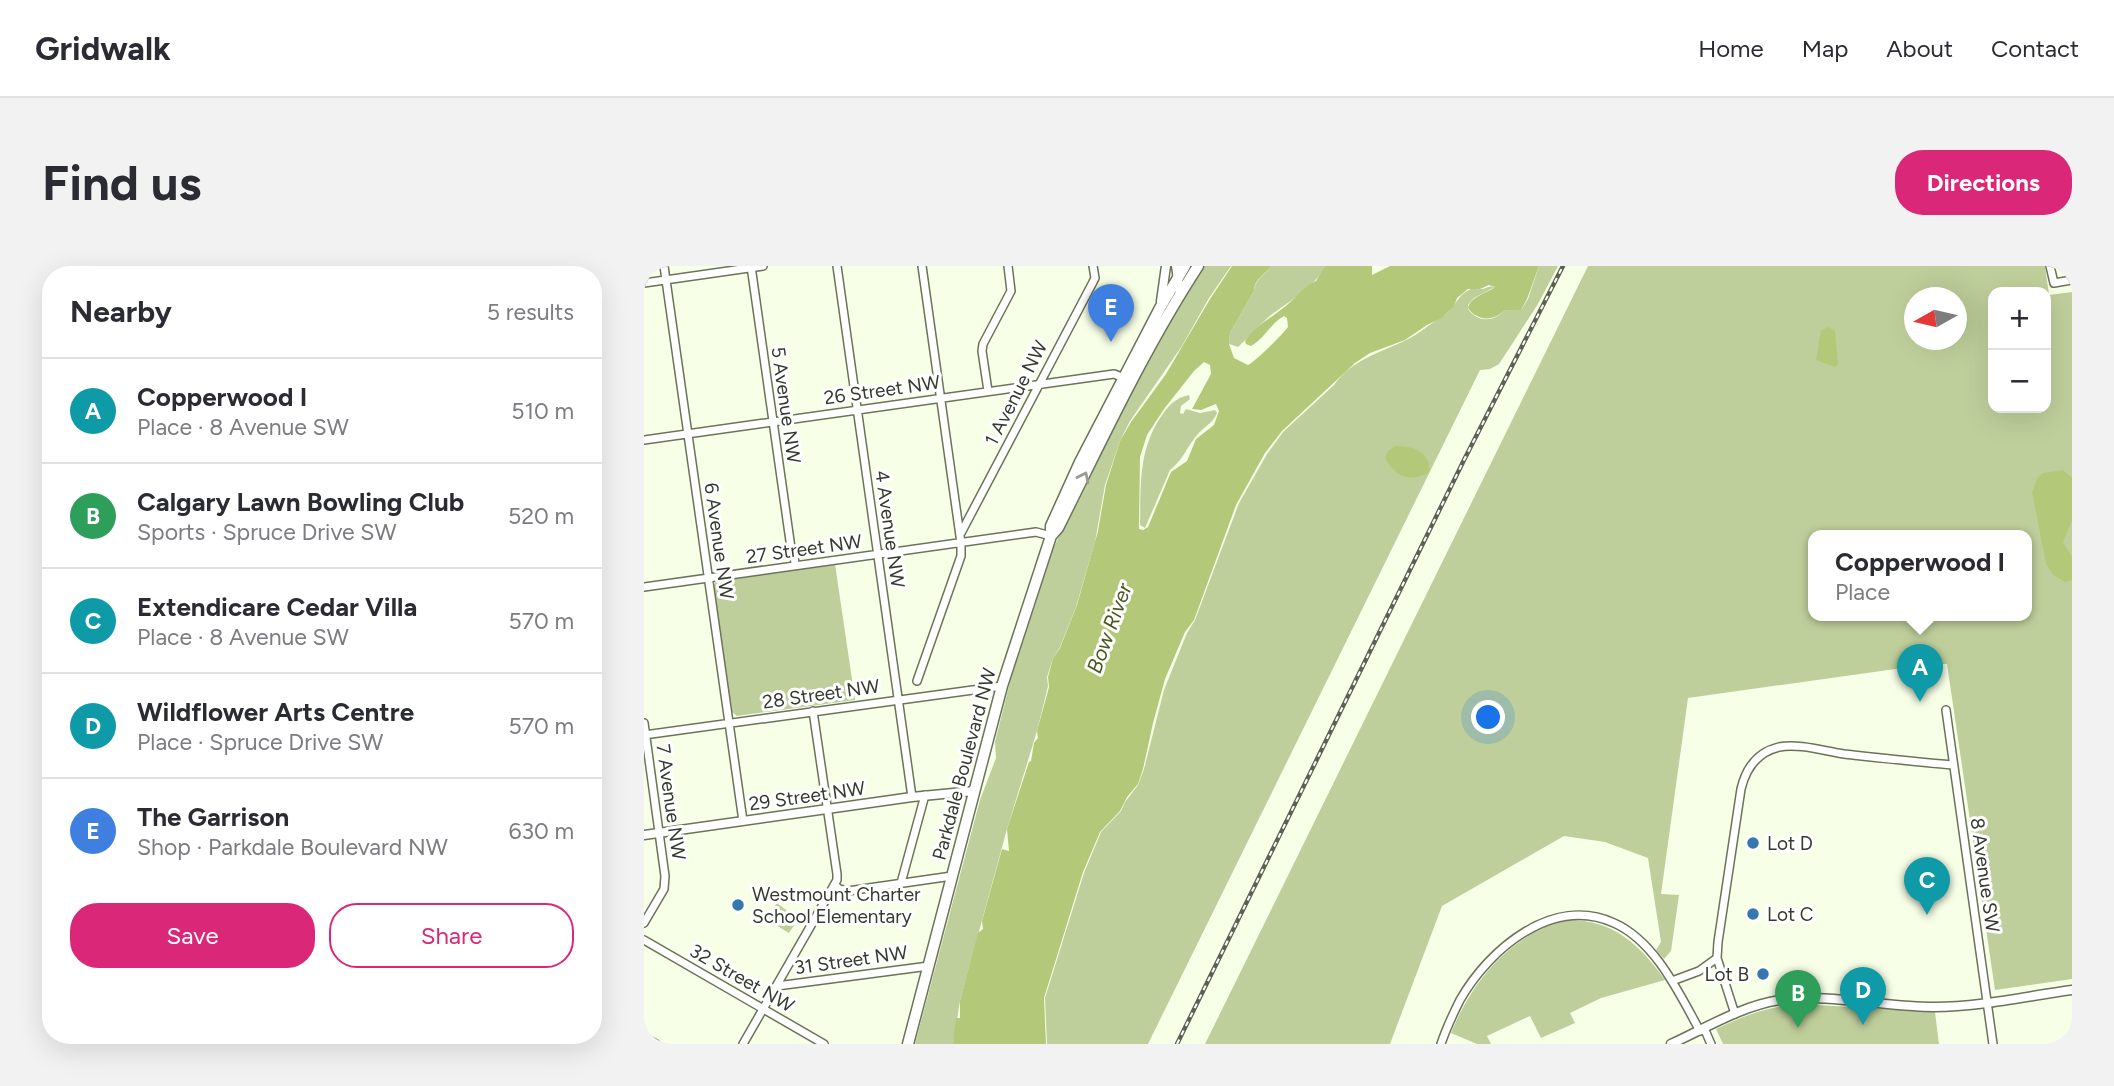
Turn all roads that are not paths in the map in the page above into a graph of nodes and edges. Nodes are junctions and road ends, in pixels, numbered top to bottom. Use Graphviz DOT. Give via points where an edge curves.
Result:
graph roads {
  1 [pos="664,266"];
  2 [pos="763,266"];
  3 [pos="837,266"];
  4 [pos="922,266"];
  5 [pos="1008,266"];
  6 [pos="1093,266"];
  7 [pos="1166,266"];
  8 [pos="1176,266"];
  9 [pos="1185,266"];
  10 [pos="1198,266"];
  11 [pos="2050,266"];
  12 [pos="751,267"];
  13 [pos="1178,278"];
  14 [pos="666,280"];
  15 [pos="2072,281"];
  16 [pos="644,283"];
  17 [pos="1180,293"];
  18 [pos="1160,308"];
  19 [pos="1124,378"];
  20 [pos="1040,384"];
  21 [pos="988,391"];
  22 [pos="940,398"];
  23 [pos="857,410"];
  24 [pos="773,422"];
  25 [pos="688,434"];
  26 [pos="644,440"];
  27 [pos="961,534"];
  28 [pos="1051,536"];
  29 [pos="961,543"];
  30 [pos="878,555"];
  31 [pos="793,566"];
  32 [pos="709,578"];
  33 [pos="644,587"];
  34 [pos="917,681"];
  35 [pos="1002,686"];
  36 [pos="899,700"];
  37 [pos="1946,709"];
  38 [pos="813,711"];
  39 [pos="644,723"];
  40 [pos="729,723"];
  41 [pos="645,735"];
  42 [pos="1953,765"];
  43 [pos="974,791"];
  44 [pos="925,795"];
  45 [pos="912,797"];
  46 [pos="828,809"];
  47 [pos="743,821"];
  48 [pos="659,833"];
  49 [pos="644,835"];
  50 [pos="952,876"];
  51 [pos="901,883"];
  52 [pos="835,885"];
  53 [pos="644,923"];
  54 [pos="644,940"];
  55 [pos="1717,958"];
  56 [pos="929,966"];
  57 [pos="1672,981"];
  58 [pos="777,986"];
  59 [pos="2072,990"];
  60 [pos="1987,1002"];
  61 [pos="763,1009"];
  62 [pos="1735,1014"];
  63 [pos="1702,1029"];
  64 [pos="644,1037"];
  65 [pos="1689,1040"];
  66 [pos="656,1044"];
  67 [pos="743,1044"];
  68 [pos="824,1044"];
  69 [pos="908,1044"];
  70 [pos="1441,1044"];
  71 [pos="1671,1044"];
  72 [pos="1712,1044"];
  73 [pos="1993,1044"];
  1 -- 14 [label="street, 6 Avenue NW"];
  2 -- 12 [label="street"];
  3 -- 23 [label="street, 4 Avenue NW"];
  4 -- 22 [label="street"];
  5 -- 21 [label="street" via="1011,291 982,351"];
  6 -- 20 [label="street, 1 Avenue NW" via="1095,278"];
  7 -- 18 [label="street"];
  8 -- 13 [label="street"];
  9 -- 13 [label="main road, Parkdale Boulevard NW"];
  10 -- 17 [label="main road, Parkdale Boulevard NW"];
  11 -- 15 [label="street" via="2054,283"];
  12 -- 14 [label="street"];
  12 -- 24 [label="street, 5 Avenue NW"];
  13 -- 17 [label="street"];
  13 -- 18 [label="main road, Parkdale Boulevard NW"];
  14 -- 16 [label="street"];
  14 -- 25 [label="street, 6 Avenue NW"];
  28 -- 17 [label="main road, Parkdale Boulevard NW, one-way"];
  18 -- 19 [label="main road, Parkdale Boulevard NW"];
  19 -- 20 [label="street, 26 Street NW" via="1115,374"];
  19 -- 28 [label="main road, Parkdale Boulevard NW" via="1060,502"];
  20 -- 21 [label="street, 26 Street NW"];
  20 -- 27 [label="street, 1 Avenue NW"];
  21 -- 22 [label="street, 26 Street NW"];
  22 -- 23 [label="street, 26 Street NW"];
  22 -- 27 [label="street"];
  23 -- 24 [label="street, 26 Street NW"];
  23 -- 30 [label="street, 4 Avenue NW"];
  24 -- 25 [label="street, 26 Street NW"];
  24 -- 31 [label="street, 5 Avenue NW"];
  25 -- 26 [label="street, 26 Street NW"];
  25 -- 32 [label="street, 6 Avenue NW"];
  27 -- 29 [label="street"];
  28 -- 29 [label="street, 27 Street NW" via="1036,532"];
  28 -- 35 [label="main road, Parkdale Boulevard NW"];
  29 -- 30 [label="street, 27 Street NW"];
  29 -- 34 [label="street" via="961,556"];
  30 -- 31 [label="street, 27 Street NW"];
  30 -- 36 [label="street, 4 Avenue NW"];
  31 -- 32 [label="street, 27 Street NW"];
  32 -- 33 [label="street, 27 Street NW"];
  32 -- 40 [label="street, 6 Avenue NW"];
  35 -- 36 [label="street, 28 Street NW"];
  35 -- 43 [label="main road, Parkdale Boulevard NW"];
  36 -- 38 [label="street, 28 Street NW"];
  36 -- 45 [label="street, 4 Avenue NW"];
  37 -- 42 [label="street, 8 Avenue SW"];
  38 -- 40 [label="street, 28 Street NW"];
  38 -- 46 [label="street"];
  39 -- 41 [label="street, 7 Avenue NW"];
  40 -- 41 [label="street, 28 Street NW"];
  40 -- 47 [label="street, 6 Avenue NW"];
  41 -- 48 [label="street, 7 Avenue NW"];
  42 -- 55 [label="street" via="1793,746 1778,747 1756,759 1741,789"];
  42 -- 60 [label="street, 8 Avenue SW"];
  43 -- 44 [label="street, 29 Street NW"];
  43 -- 50 [label="main road, Parkdale Boulevard NW"];
  44 -- 45 [label="street, 29 Street NW"];
  44 -- 51 [label="street"];
  45 -- 46 [label="street, 29 Street NW"];
  46 -- 47 [label="street, 29 Street NW"];
  46 -- 52 [label="street"];
  47 -- 48 [label="street, 29 Street NW"];
  48 -- 49 [label="street, 29 Street NW"];
  48 -- 53 [label="street, 7 Avenue NW" via="664,889"];
  50 -- 51 [label="street"];
  50 -- 56 [label="main road, Parkdale Boulevard NW"];
  51 -- 52 [label="street" via="844,891"];
  52 -- 58 [label="street"];
  54 -- 61 [label="street, 32 Street NW"];
  55 -- 57 [label="street"];
  55 -- 62 [label="street"];
  56 -- 58 [label="street, 31 Street NW"];
  56 -- 69 [label="main road, Parkdale Boulevard NW"];
  57 -- 63 [label="street"];
  57 -- 70 [label="street" via="1637,939 1615,923 1591,916 1553,918 1529,929 1488,962 1461,999"];
  58 -- 61 [label="street"];
  59 -- 60 [label="street"];
  60 -- 62 [label="street" via="1924,1007 1790,999"];
  60 -- 73 [label="street, 8 Avenue SW"];
  61 -- 67 [label="street"];
  61 -- 68 [label="street, 32 Street NW"];
  62 -- 63 [label="street"];
  63 -- 65 [label="street"];
  63 -- 72 [label="street"];
  64 -- 66 [label="street"];
  65 -- 71 [label="street"];
}
